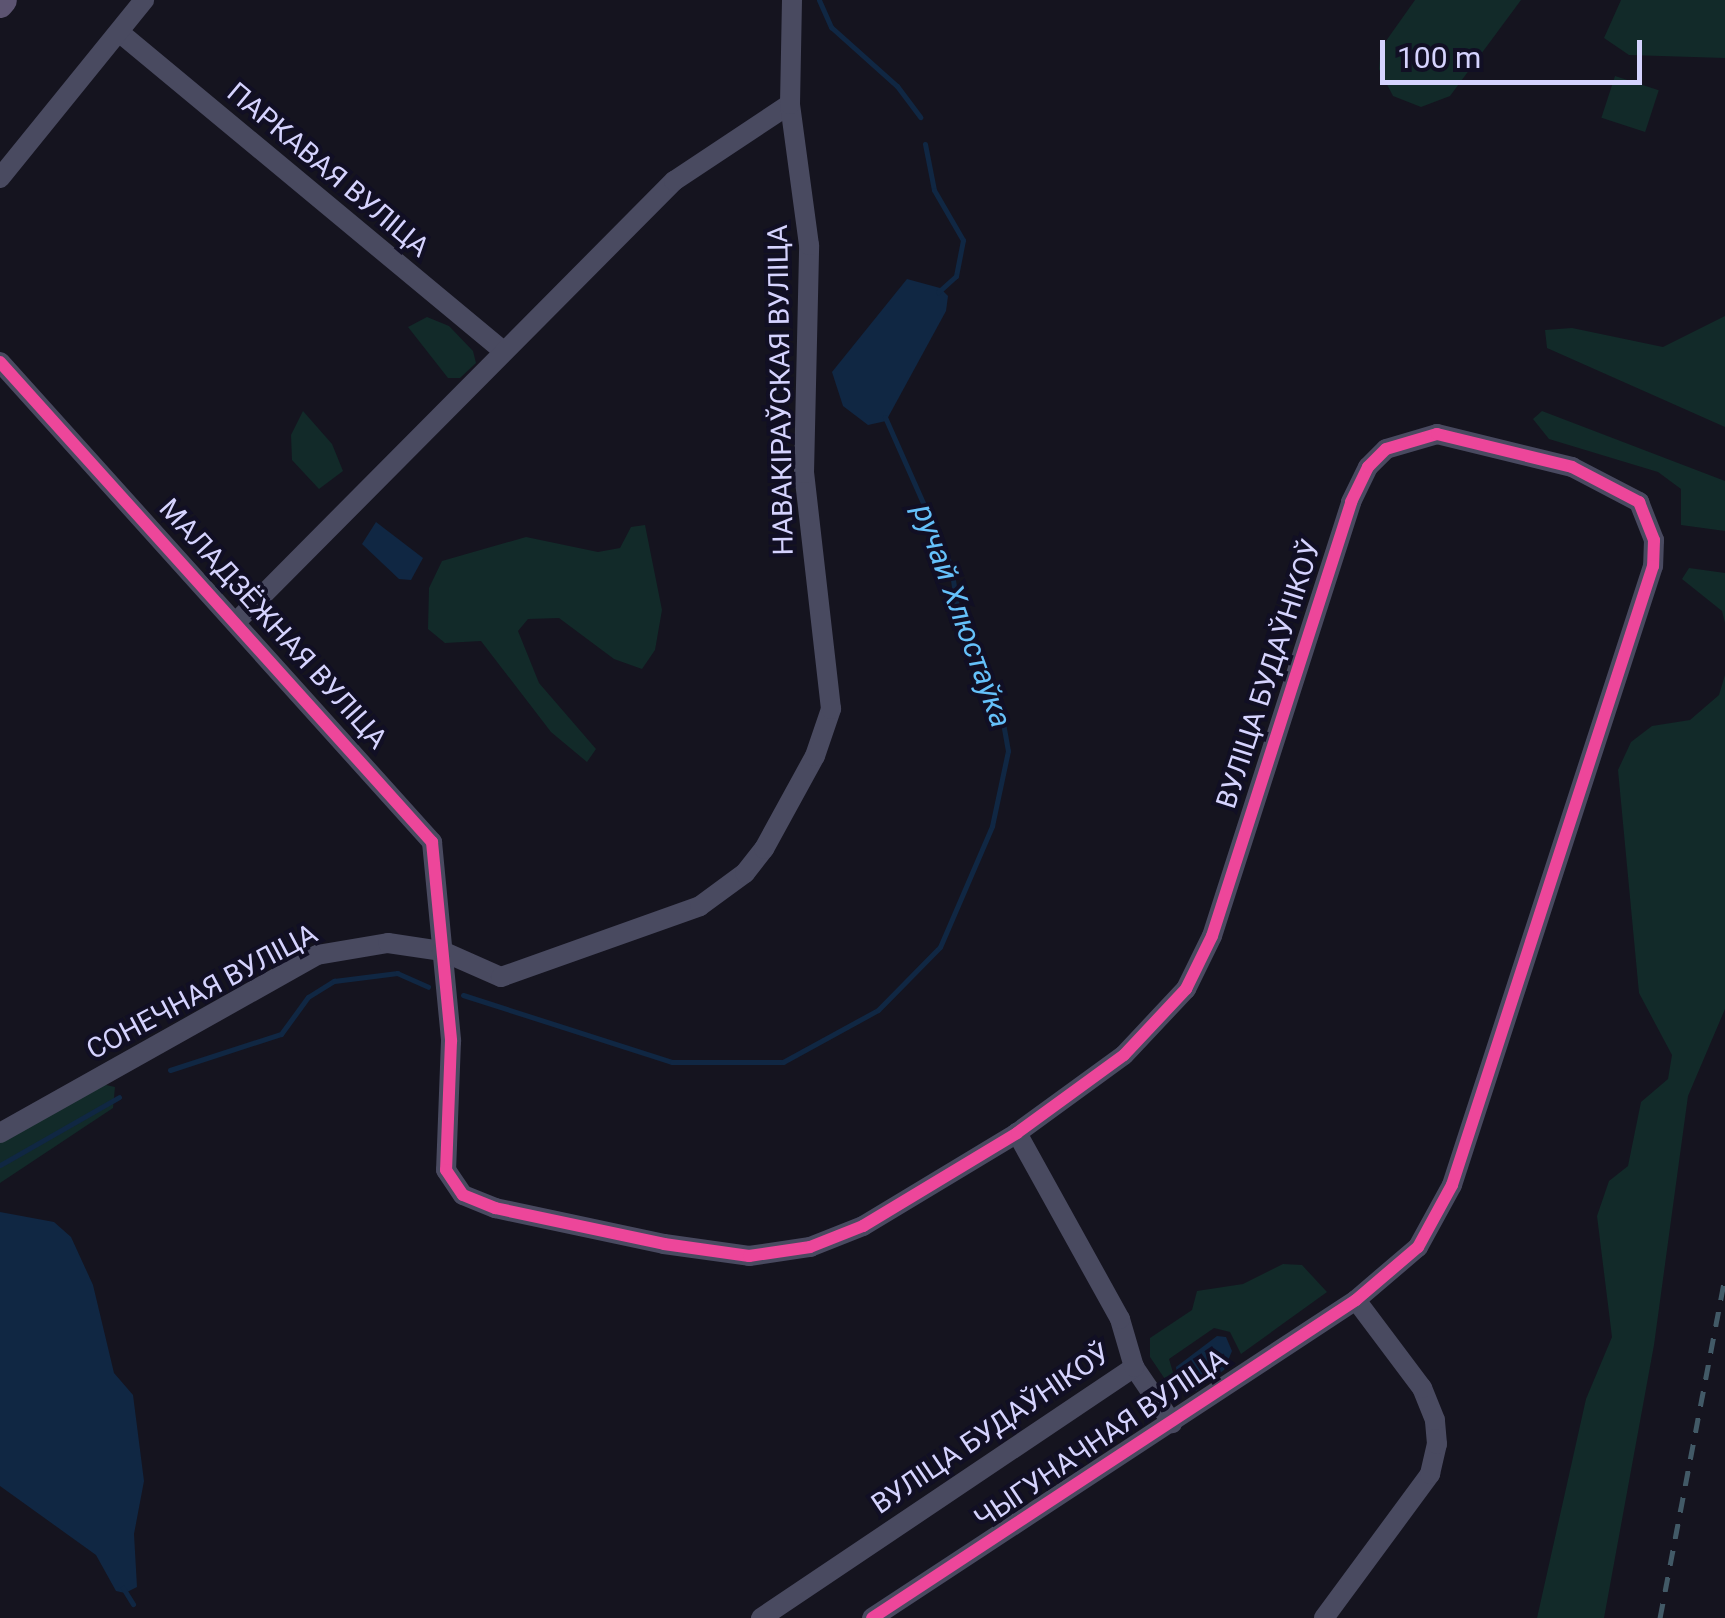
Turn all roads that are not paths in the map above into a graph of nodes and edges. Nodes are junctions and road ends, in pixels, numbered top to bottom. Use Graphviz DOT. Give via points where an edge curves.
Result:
graph roads {
  1 [pos="144,0"];
  2 [pos="792,0"];
  3 [pos="119,32"];
  4 [pos="790,104"];
  5 [pos="0,178"];
  6 [pos="502,350"];
  7 [pos="0,362"];
  8 [pos="236,622"];
  9 [pos="442,951"];
  10 [pos="1017,1133"];
  11 [pos="0,1134"];
  12 [pos="1356,1300"];
  13 [pos="1134,1367"];
  14 [pos="1172,1423"];
  15 [pos="761,1618"];
  16 [pos="872,1618"];
  17 [pos="1324,1618"];
  1 -- 3 [label="street"];
  2 -- 4 [label="street, НАВАКІРАЎСКАЯ ВУЛІЦА"];
  3 -- 5 [label="street"];
  3 -- 6 [label="street, ПАРКАВАЯ ВУЛІЦА"];
  4 -- 6 [label="street" via="674,181"];
  4 -- 9 [label="street, НАВАКІРАЎСКАЯ ВУЛІЦА" via="800,149 810,335 804,473 831,709 816,756 764,849 700,906 501,977"];
  6 -- 8 [label="street"];
  7 -- 8 [label="street, МАЛАДЗЁЖНАЯ ВУЛІЦА"];
  8 -- 9 [label="street, МАЛАДЗЁЖНАЯ ВУЛІЦА" via="426,832"];
  9 -- 10 [label="street, ВУЛІЦА БУДАЎНІКОЎ" via="451,1041 446,1170 463,1195 495,1208 748,1256 810,1247 863,1226"];
  9 -- 11 [label="street, СОНЕЧНАЯ ВУЛІЦА" via="388,943 317,955"];
  10 -- 12 [label="street, ВУЛІЦА БУДАЎНІКОЎ" via="1124,1055 1186,989 1212,936 1324,582 1368,466 1386,449 1438,434 1572,467 1616,485 1646,516 1653,566 1452,1186 1418,1247"];
  10 -- 13 [label="street, ВУЛІЦА БУДАЎНІКОЎ" via="1120,1319"];
  12 -- 14 [label="street, ЧЫГУНАЧНАЯ ВУЛІЦА"];
  12 -- 17 [label="street" via="1422,1388 1436,1444 1430,1474"];
  13 -- 14 [label="street"];
  13 -- 15 [label="street, ВУЛІЦА БУДАЎНІКОЎ"];
  14 -- 16 [label="street, ЧЫГУНАЧНАЯ ВУЛІЦА"];
}
